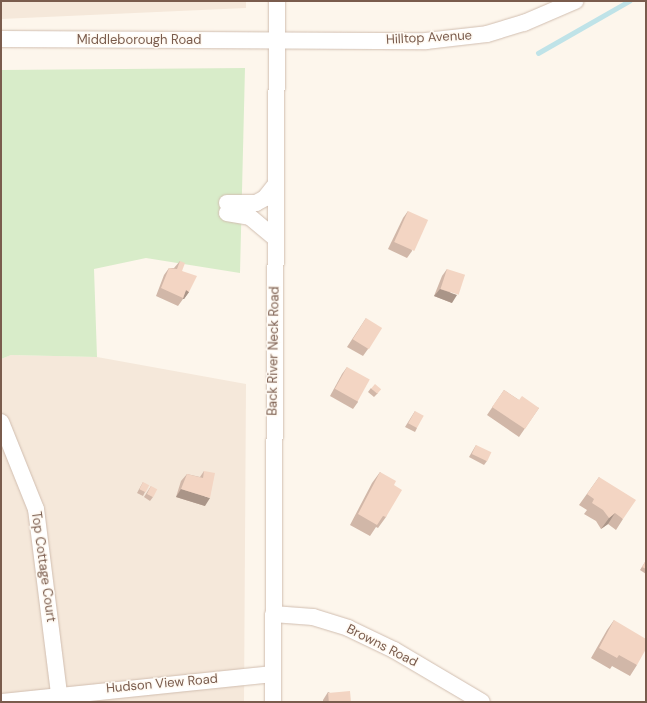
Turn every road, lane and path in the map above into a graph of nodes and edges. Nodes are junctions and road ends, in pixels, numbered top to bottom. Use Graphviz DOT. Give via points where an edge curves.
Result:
graph roads {
  1 [pos="277,1"];
  2 [pos="575,1"];
  3 [pos="1,39"];
  4 [pos="277,40"];
  5 [pos="275,185"];
  6 [pos="276,239"];
  7 [pos="1,422"];
  8 [pos="273,614"];
  9 [pos="274,674"];
  10 [pos="59,694"];
  11 [pos="3,702"];
  12 [pos="273,702"];
  13 [pos="482,702"];
  1 -- 4 [label="street, Back River Neck Road"];
  2 -- 4 [label="street, Hilltop Avenue" via="524,23 458,39"];
  3 -- 4 [label="street, Middleborough Road"];
  4 -- 5 [label="street, Back River Neck Road"];
  5 -- 6 [label="street, Back River Neck Road"];
  5 -- 6 [label="street" via="265,198 256,203 227,208 250,217"];
  6 -- 8 [label="street, Back River Neck Road"];
  7 -- 10 [label="street, Top Cottage Court" via="36,509"];
  8 -- 9 [label="street, Back River Neck Road"];
  8 -- 13 [label="street, Browns Road" via="313,618 348,628 394,650"];
  9 -- 10 [label="street, Hudson View Road"];
  9 -- 12 [label="street, Back River Neck Road"];
  10 -- 11 [label="street, Hudson View Road"];
}
